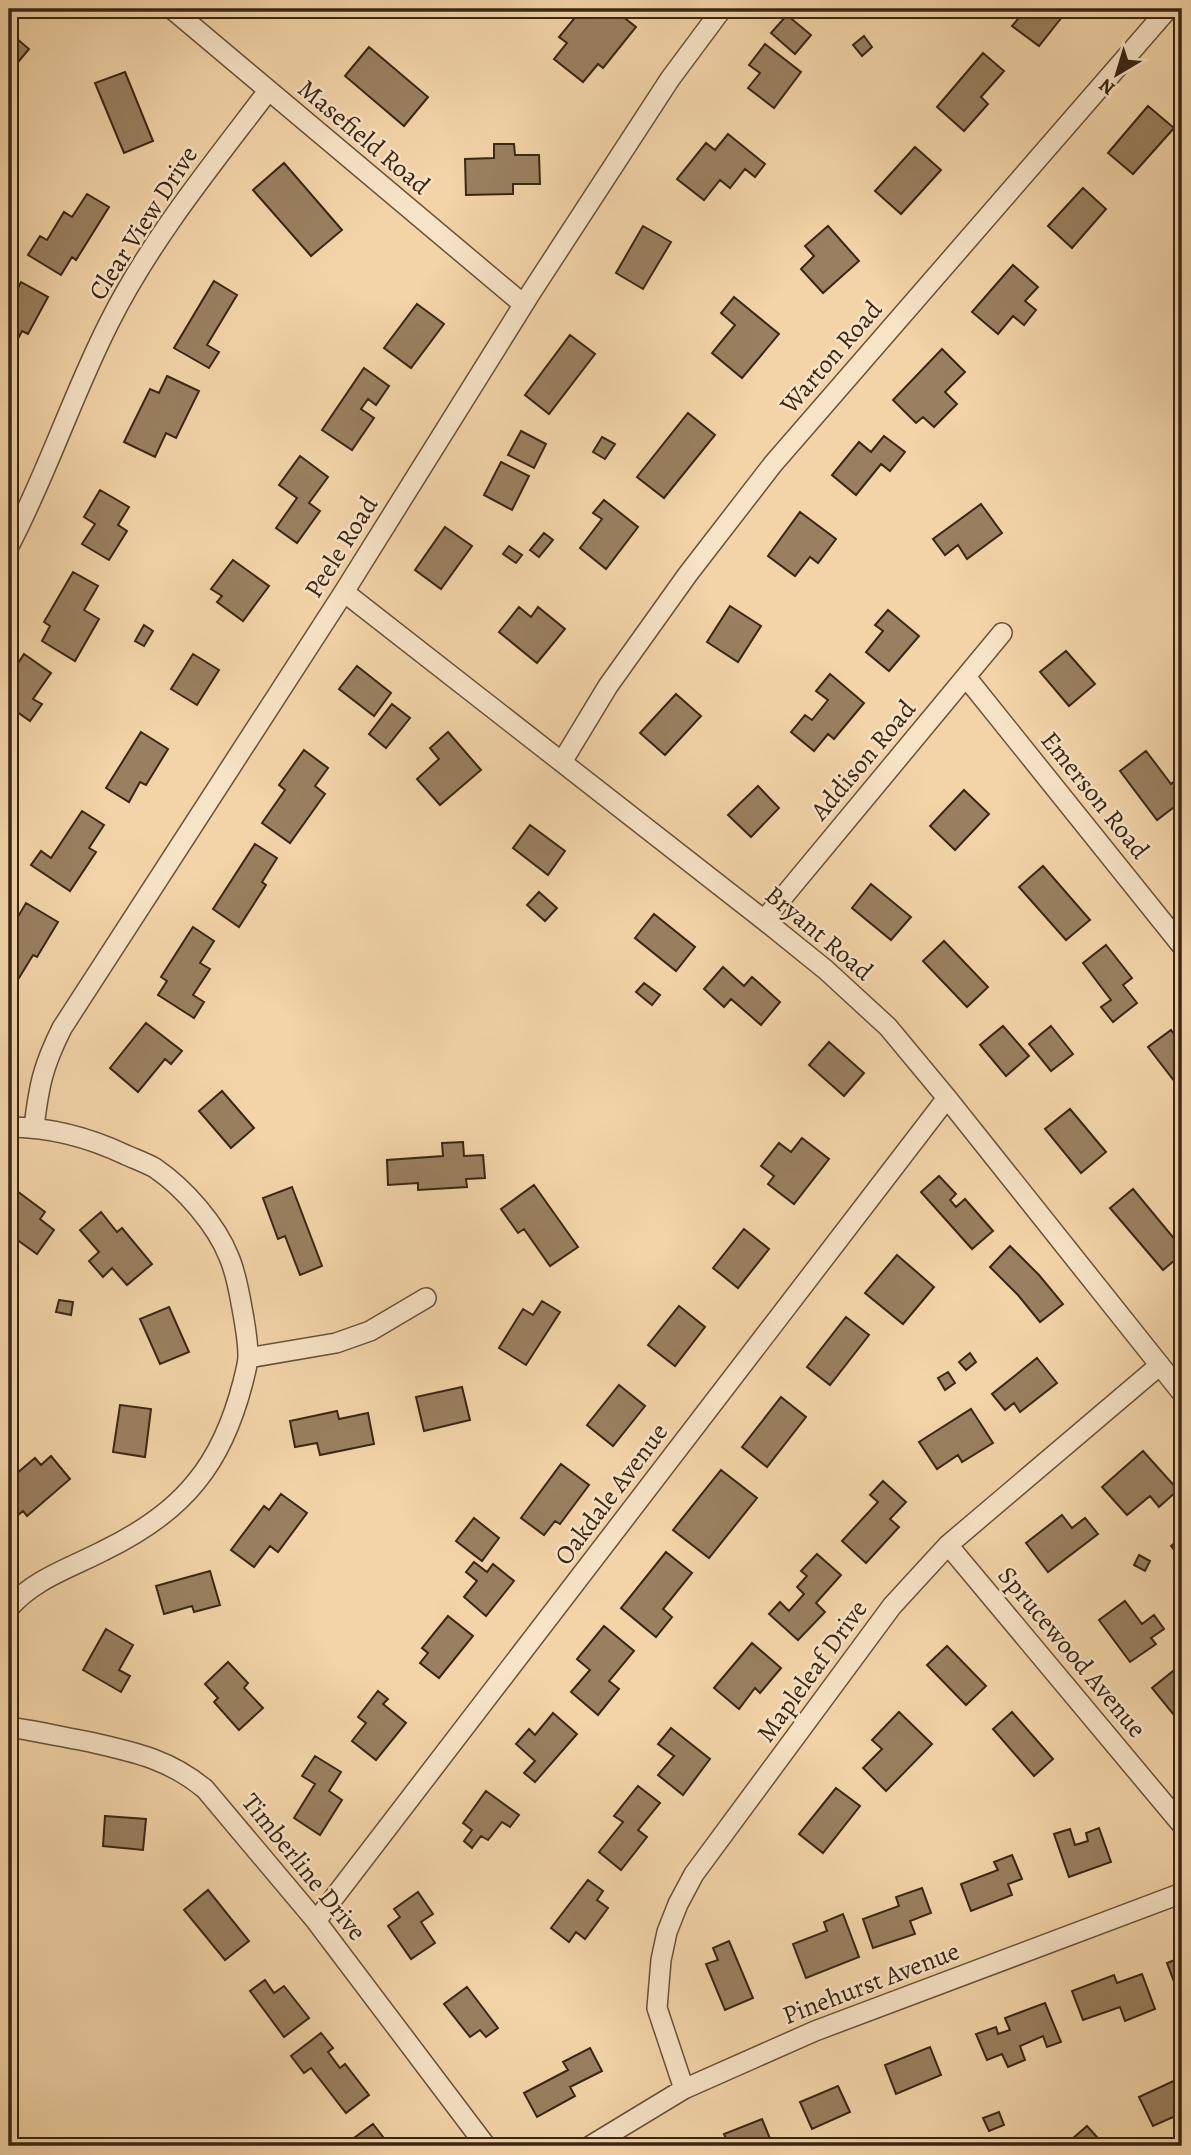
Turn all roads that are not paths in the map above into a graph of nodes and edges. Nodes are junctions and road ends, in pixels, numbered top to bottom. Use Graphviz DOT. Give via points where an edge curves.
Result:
graph roads {
  1 [pos="172,9"];
  2 [pos="722,9"];
  3 [pos="1168,9"];
  4 [pos="268,91"];
  5 [pos="523,304"];
  6 [pos="9,546"];
  7 [pos="344,592"];
  8 [pos="1002,634"];
  9 [pos="966,677"];
  10 [pos="562,762"];
  11 [pos="764,920"];
  12 [pos="1182,946"];
  13 [pos="947,1098"];
  14 [pos="9,1127"];
  15 [pos="34,1127"];
  16 [pos="426,1298"];
  17 [pos="248,1358"];
  18 [pos="1160,1365"];
  19 [pos="1182,1393"];
  20 [pos="948,1545"];
  21 [pos="9,1608"];
  22 [pos="9,1727"];
  23 [pos="1182,1825"];
  24 [pos="1182,1893"];
  25 [pos="316,1921"];
  26 [pos="684,2089"];
  27 [pos="486,2146"];
  28 [pos="590,2146"];
  1 -- 4 [label="street, Masefield Road"];
  2 -- 5 [label="street, Peele Road" via="670,79"];
  3 -- 10 [label="street, Warton Road" via="764,475 608,686"];
  4 -- 5 [label="street, Masefield Road"];
  4 -- 6 [label="street, Clear View Drive" via="131,282"];
  5 -- 7 [label="street, Peele Road"];
  7 -- 10 [label="street, Bryant Road"];
  7 -- 15 [label="street, Peele Road" via="62,1028 38,1084"];
  8 -- 9 [label="street, Addison Road"];
  9 -- 11 [label="street, Addison Road"];
  9 -- 12 [label="street, Emerson Road"];
  10 -- 11 [label="street, Bryant Road"];
  11 -- 13 [label="street, Bryant Road" via="888,1027"];
  13 -- 18 [label="street, Bryant Road"];
  13 -- 25 [label="street, Oakdale Avenue"];
  14 -- 15 [label="street"];
  15 -- 17 [label="street" via="110,1147 154,1168 191,1200 216,1231 229,1257"];
  16 -- 17 [label="street" via="370,1331 336,1343"];
  17 -- 21 [label="street" via="227,1431 214,1457 176,1503 106,1550 33,1586"];
  18 -- 19 [label="street, Bryant Road"];
  18 -- 20 [label="street, Mapleleaf Drive"];
  20 -- 23 [label="street, Sprucewood Avenue"];
  20 -- 26 [label="street, Mapleleaf Drive" via="892,1606 695,1874 678,1904 661,1960 657,2008"];
  22 -- 25 [label="street, Timberline Drive" via="141,1753 189,1776 216,1801"];
  24 -- 26 [label="street, Pinehurst Avenue" via="815,2031"];
  25 -- 27 [label="street, Timberline Drive"];
  26 -- 28 [label="street, Pinehurst Avenue"];
}
